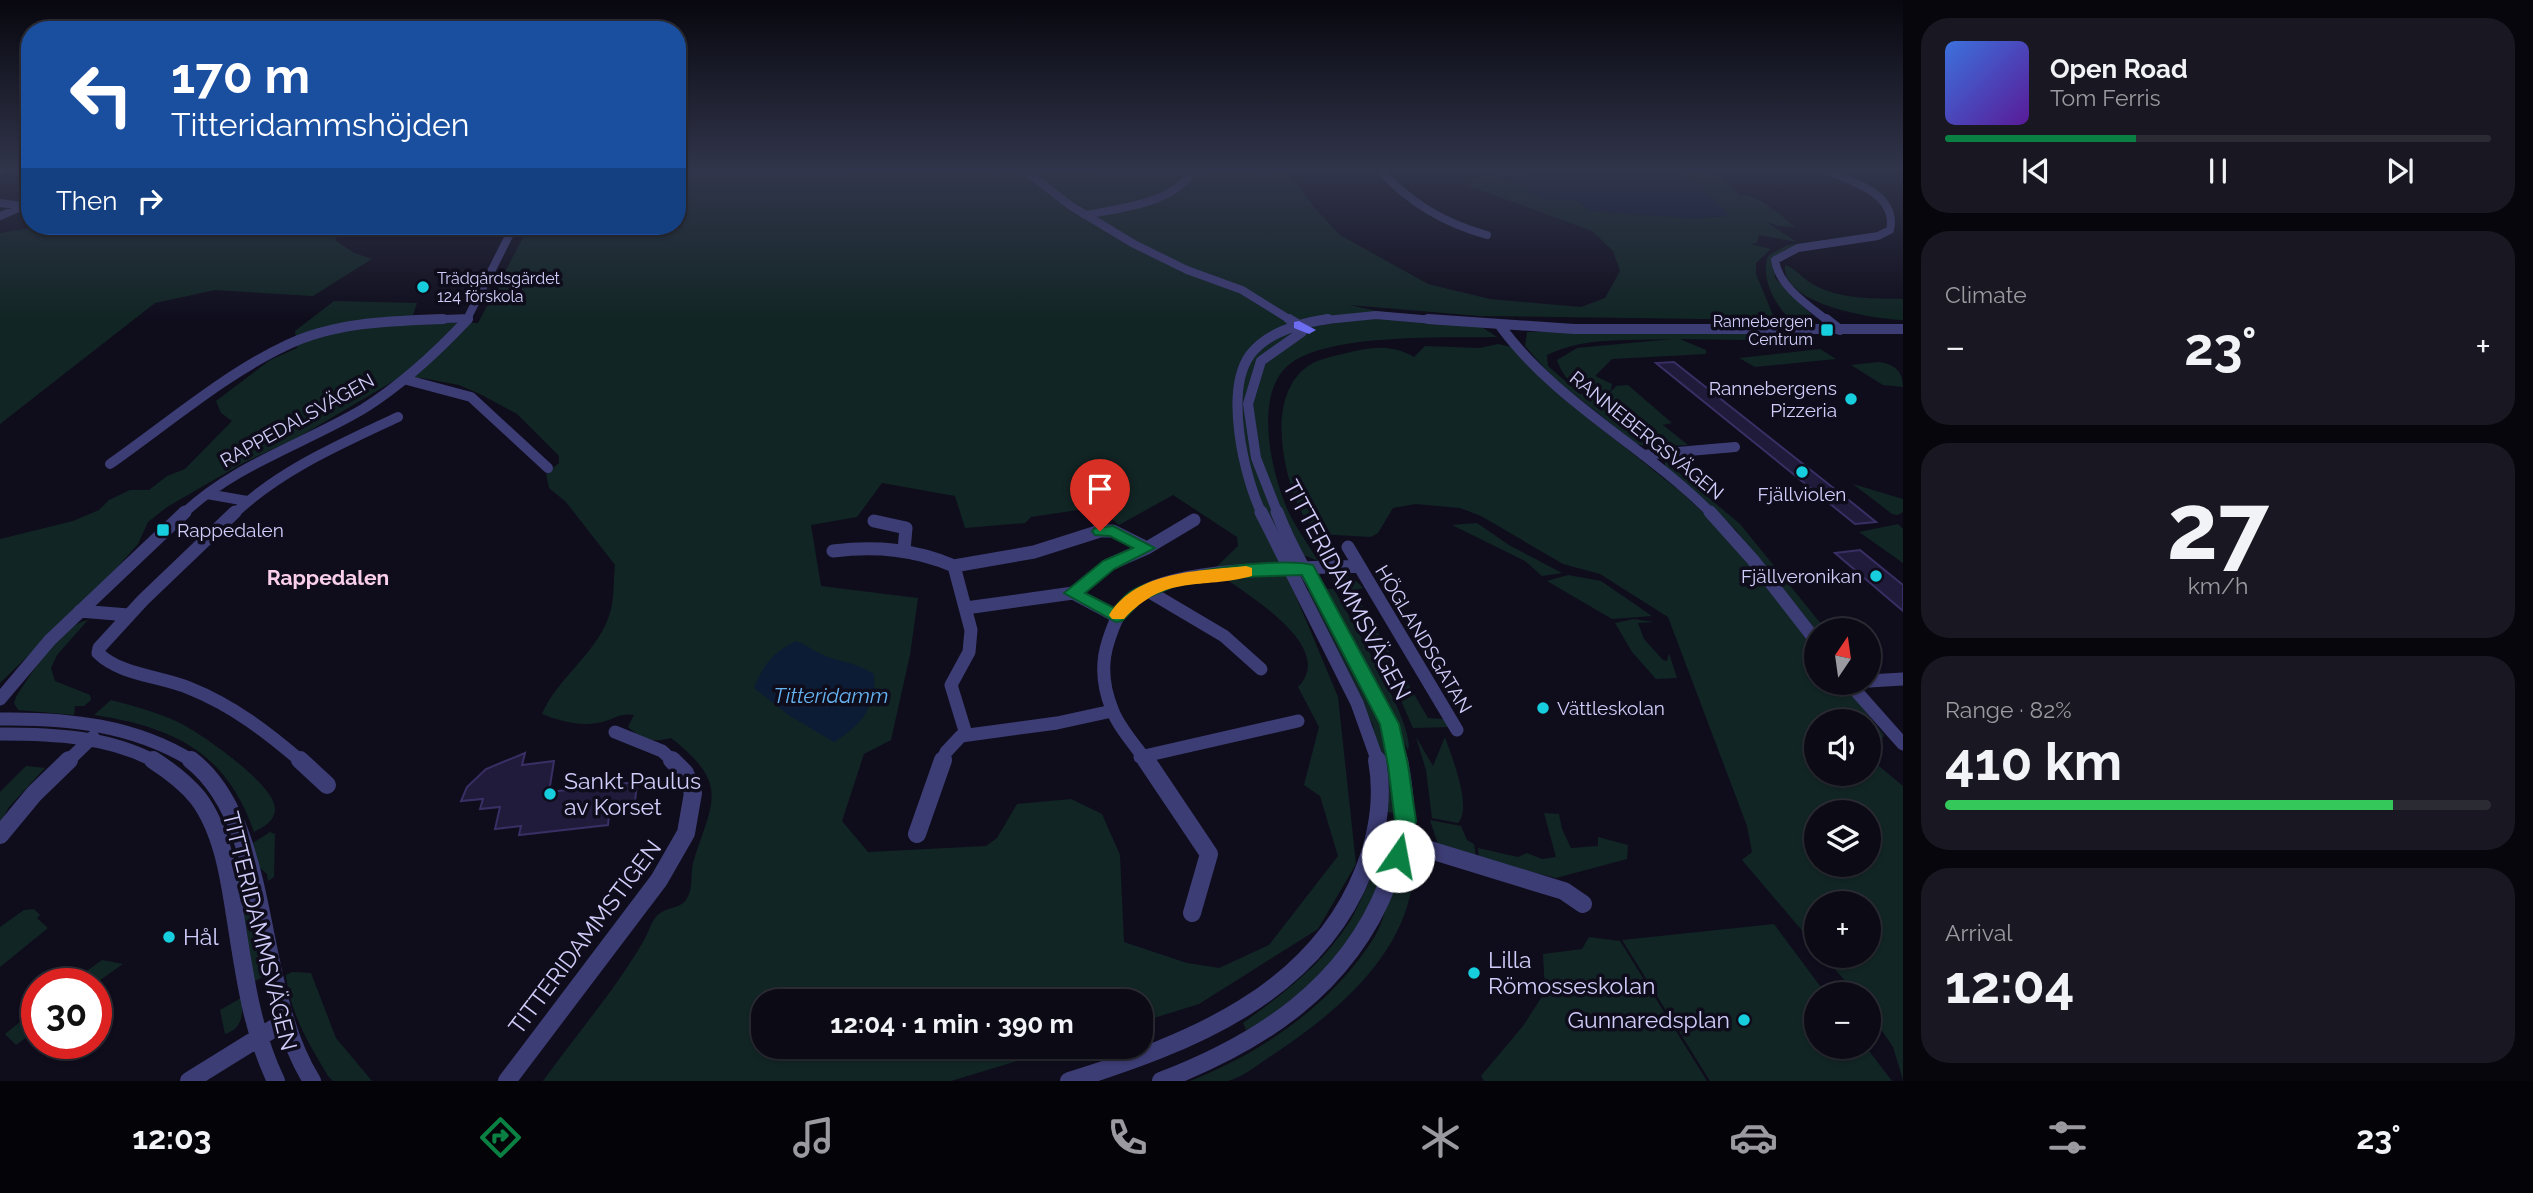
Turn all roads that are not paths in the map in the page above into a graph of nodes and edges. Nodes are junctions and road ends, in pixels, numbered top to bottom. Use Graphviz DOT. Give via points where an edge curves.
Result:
graph roads {
  1 [pos="1095,220"];
  2 [pos="1451,220"];
  3 [pos="1892,220"];
  4 [pos="510,235"];
  5 [pos="1487,235"];
  6 [pos="469,318"];
  7 [pos="1304,327"];
  8 [pos="1501,327"];
  9 [pos="1903,329"];
  10 [pos="1840,330"];
  11 [pos="407,380"];
  12 [pos="398,417"];
  13 [pos="1735,447"];
  14 [pos="1643,454"];
  15 [pos="110,464"];
  16 [pos="548,468"];
  17 [pos="207,494"];
  18 [pos="247,501"];
  19 [pos="1194,520"];
  20 [pos="874,521"];
  21 [pos="1348,547"];
  22 [pos="1147,548"];
  23 [pos="904,550"];
  24 [pos="833,551"];
  25 [pos="954,566"];
  26 [pos="1359,566"];
  27 [pos="1299,570"];
  28 [pos="1148,591"];
  29 [pos="1073,593"];
  30 [pos="966,608"];
  31 [pos="80,611"];
  32 [pos="128,615"];
  33 [pos="1116,616"];
  34 [pos="1804,627"];
  35 [pos="1261,669"];
  36 [pos="1903,680"];
  37 [pos="1881,681"];
  38 [pos="1860,695"];
  39 [pos="0,699"];
  40 [pos="1112,712"];
  41 [pos="0,719"];
  42 [pos="1298,721"];
  43 [pos="106,724"];
  44 [pos="1457,730"];
  45 [pos="615,732"];
  46 [pos="0,734"];
  47 [pos="966,734"];
  48 [pos="91,740"];
  49 [pos="1903,744"];
  50 [pos="1140,757"];
  51 [pos="327,785"];
  52 [pos="918,834"];
  53 [pos="1378,834"];
  54 [pos="0,835"];
  55 [pos="1402,842"];
  56 [pos="1583,904"];
  57 [pos="1192,914"];
  58 [pos="284,1022"];
  59 [pos="258,1038"];
  60 [pos="1098,1077"];
  61 [pos="189,1081"];
  62 [pos="276,1081"];
  63 [pos="312,1081"];
  64 [pos="507,1081"];
  65 [pos="1069,1081"];
  66 [pos="1161,1081"];
  1 -- 7 [label="street" via="1154,254 1257,297"];
  2 -- 5 [label="street"];
  3 -- 10 [label="street" via="1890,230 1878,236 1798,248 1775,260 1774,267 1785,283"];
  4 -- 6 [label="street, RAPPEDALSVÄGEN"];
  6 -- 11 [label="street, RAPPEDALSVÄGEN"];
  6 -- 15 [label="street" via="383,321 289,344 257,361"];
  7 -- 8 [label="street" via="1409,319"];
  7 -- 27 [label="street, TITTERIDAMMSVÄGEN" via="1266,354 1253,377 1248,411 1258,471"];
  8 -- 10 [label="street"];
  8 -- 14 [label="street, RANNEBERGSVÄGEN" via="1562,391"];
  9 -- 10 [label="street"];
  11 -- 16 [label="street" via="471,397"];
  11 -- 17 [label="street, RAPPEDALSVÄGEN"];
  12 -- 18 [label="street" via="321,453"];
  13 -- 14 [label="street"];
  14 -- 34 [label="street, RANNEBERGSVÄGEN" via="1720,521"];
  17 -- 18 [label="street, RAPPEDALSVÄGEN"];
  17 -- 31 [label="street, RAPPEDALSVÄGEN"];
  18 -- 32 [label="street"];
  19 -- 22 [label="street"];
  20 -- 23 [label="street" via="906,528"];
  21 -- 26 [label="street, HÖGLANDSGATAN"];
  22 -- 25 [label="street" via="1113,531 1100,531 1034,552"];
  22 -- 29 [label="street" via="1108,565"];
  23 -- 24 [label="street" via="874,546"];
  23 -- 25 [label="street"];
  25 -- 30 [label="street"];
  26 -- 27 [label="street, HÖGLANDSGATAN"];
  26 -- 44 [label="street, HÖGLANDSGATAN"];
  27 -- 28 [label="street, HÖGLANDSGATAN" via="1174,580"];
  27 -- 53 [label="street, TITTERIDAMMSVÄGEN" via="1375,750 1380,780"];
  27 -- 55 [label="street, TITTERIDAMMSVÄGEN" via="1389,724 1405,821"];
  28 -- 33 [label="street, HÖGLANDSGATAN"];
  28 -- 35 [label="street" via="1232,640"];
  29 -- 30 [label="street"];
  29 -- 33 [label="street"];
  30 -- 47 [label="street" via="969,652 951,685"];
  31 -- 32 [label="street"];
  31 -- 39 [label="street, RAPPEDALSVÄGEN"];
  32 -- 51 [label="street" via="101,644 98,653 102,658 236,708"];
  33 -- 40 [label="street" via="1104,657"];
  36 -- 37 [label="street"];
  38 -- 49 [label="street"];
  40 -- 47 [label="street"];
  40 -- 50 [label="street"];
  41 -- 43 [label="street, TITTERIDAMMSVÄGEN"];
  42 -- 50 [label="street"];
  43 -- 48 [label="street"];
  43 -- 58 [label="street, TITTERIDAMMSVÄGEN" via="159,743 209,776 222,793 243,841"];
  45 -- 64 [label="street, TITTERIDAMMSTIGEN" via="662,751 685,773 693,793 686,833 659,880"];
  46 -- 48 [label="street, TITTERIDAMMSVÄGEN"];
  47 -- 52 [label="street" via="946,752"];
  48 -- 54 [label="street" via="34,794"];
  48 -- 59 [label="street, TITTERIDAMMSVÄGEN" via="125,747 154,761 203,805 225,871"];
  50 -- 57 [label="street" via="1209,855"];
  53 -- 55 [label="street"];
  53 -- 60 [label="street, TITTERIDAMMSVÄGEN" via="1363,882 1308,963 1218,1025"];
  55 -- 56 [label="street" via="1564,891"];
  55 -- 66 [label="street, TITTERIDAMMSVÄGEN" via="1365,934 1333,974 1296,1008 1256,1034"];
  58 -- 59 [label="street"];
  58 -- 63 [label="street, TITTERIDAMMSVÄGEN" via="297,1060"];
  59 -- 61 [label="street"];
  59 -- 62 [label="street, TITTERIDAMMSVÄGEN"];
  60 -- 65 [label="street, TITTERIDAMMSVÄGEN"];
}
